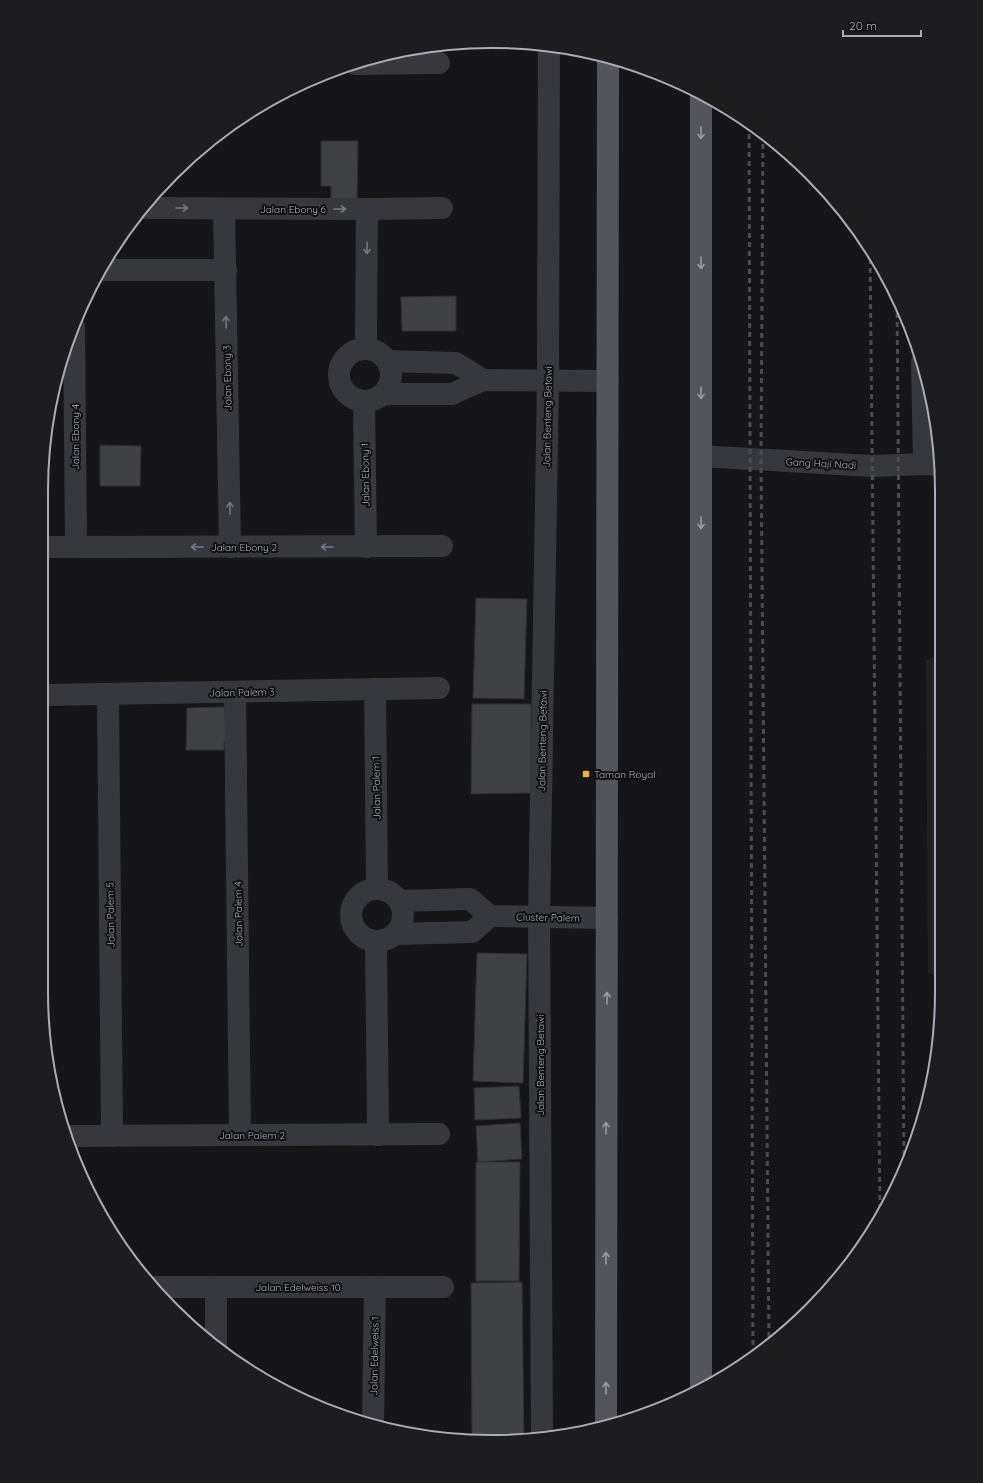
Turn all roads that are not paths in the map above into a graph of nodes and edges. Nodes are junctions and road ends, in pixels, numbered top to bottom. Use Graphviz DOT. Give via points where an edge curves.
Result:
graph roads {
  1 [pos="549,52"];
  2 [pos="381,62"];
  3 [pos="439,63"];
  4 [pos="608,64"];
  5 [pos="701,101"];
  6 [pos="151,208"];
  7 [pos="224,208"];
  8 [pos="442,208"];
  9 [pos="367,209"];
  10 [pos="107,270"];
  11 [pos="226,270"];
  12 [pos="74,343"];
  13 [pos="366,348"];
  14 [pos="388,361"];
  15 [pos="484,380"];
  16 [pos="548,380"];
  17 [pos="608,381"];
  18 [pos="384,394"];
  19 [pos="364,402"];
  20 [pos="926,407"];
  21 [pos="701,456"];
  22 [pos="932,465"];
  23 [pos="442,546"];
  24 [pos="48,547"];
  25 [pos="76,547"];
  26 [pos="230,547"];
  27 [pos="366,547"];
  28 [pos="438,688"];
  29 [pos="375,689"];
  30 [pos="235,692"];
  31 [pos="108,694"];
  32 [pos="48,695"];
  33 [pos="377,888"];
  34 [pos="400,901"];
  35 [pos="490,916"];
  36 [pos="540,917"];
  37 [pos="607,918"];
  38 [pos="396,934"];
  39 [pos="376,942"];
  40 [pos="439,1134"];
  41 [pos="240,1135"];
  42 [pos="378,1135"];
  43 [pos="73,1136"];
  44 [pos="112,1136"];
  45 [pos="161,1287"];
  46 [pos="216,1287"];
  47 [pos="375,1287"];
  48 [pos="444,1287"];
  49 [pos="216,1338"];
  50 [pos="701,1382"];
  51 [pos="373,1419"];
  52 [pos="606,1420"];
  53 [pos="542,1432"];
  1 -- 16 [label="street, Jalan Benteng Betawi"];
  2 -- 3 [label="street"];
  4 -- 17 [label="main road"];
  5 -- 21 [label="main road, one-way"];
  6 -- 7 [label="street, Jalan Ebony 6, one-way"];
  7 -- 9 [label="street, Jalan Ebony 6, one-way"];
  7 -- 11 [label="street, Jalan Ebony 3"];
  8 -- 9 [label="street, Jalan Ebony 6"];
  9 -- 13 [label="street, one-way"];
  10 -- 11 [label="street"];
  26 -- 11 [label="street, Jalan Ebony 3, one-way"];
  12 -- 25 [label="street, Jalan Ebony 4"];
  13 -- 14 [label="street" via="378,352"];
  13 -- 19 [label="street" via="352,351 342,361 338,374 341,388 351,398"];
  14 -- 15 [label="street" via="456,363"];
  14 -- 18 [label="street" via="392,372 390,384"];
  15 -- 16 [label="street"];
  15 -- 18 [label="street" via="452,394"];
  16 -- 17 [label="street"];
  16 -- 36 [label="street, Jalan Benteng Betawi"];
  17 -- 37 [label="main road"];
  18 -- 19 [label="street" via="375,400"];
  19 -- 27 [label="street, Jalan Ebony 1"];
  20 -- 22 [label="street"];
  21 -- 22 [label="street, Gang Haji Nadi" via="872,466"];
  21 -- 50 [label="main road, one-way"];
  23 -- 27 [label="street, Jalan Ebony 2"];
  24 -- 25 [label="street, Jalan Ebony 2"];
  26 -- 25 [label="street, Jalan Ebony 2, one-way"];
  27 -- 26 [label="street, Jalan Ebony 2, one-way"];
  28 -- 29 [label="street, Jalan Palem 3"];
  29 -- 30 [label="street, Jalan Palem 3"];
  29 -- 33 [label="street, Jalan Palem 1"];
  30 -- 31 [label="street, Jalan Palem 3"];
  30 -- 41 [label="street, Jalan Palem 4"];
  31 -- 32 [label="street, Jalan Palem 3"];
  31 -- 44 [label="street, Jalan Palem 5"];
  33 -- 34 [label="street" via="391,892"];
  33 -- 39 [label="street" via="364,891 354,901 350,914 353,927 362,938"];
  34 -- 35 [label="street" via="470,899"];
  34 -- 38 [label="street" via="404,912 402,924"];
  35 -- 36 [label="street, Cluster Palem"];
  35 -- 38 [label="street" via="472,932"];
  36 -- 37 [label="street, Cluster Palem"];
  36 -- 53 [label="street, Jalan Benteng Betawi"];
  52 -- 37 [label="main road, one-way"];
  38 -- 39 [label="street"];
  39 -- 42 [label="street"];
  40 -- 42 [label="street, Jalan Palem 2"];
  41 -- 42 [label="street, Jalan Palem 2"];
  41 -- 44 [label="street, Jalan Palem 2"];
  43 -- 44 [label="street, Jalan Palem 2"];
  45 -- 46 [label="street, Jalan Edelweiss 10"];
  46 -- 47 [label="street, Jalan Edelweiss 10"];
  46 -- 49 [label="street"];
  47 -- 48 [label="street, Jalan Edelweiss 10"];
  47 -- 51 [label="street, Jalan Edelweiss 1"];
}
